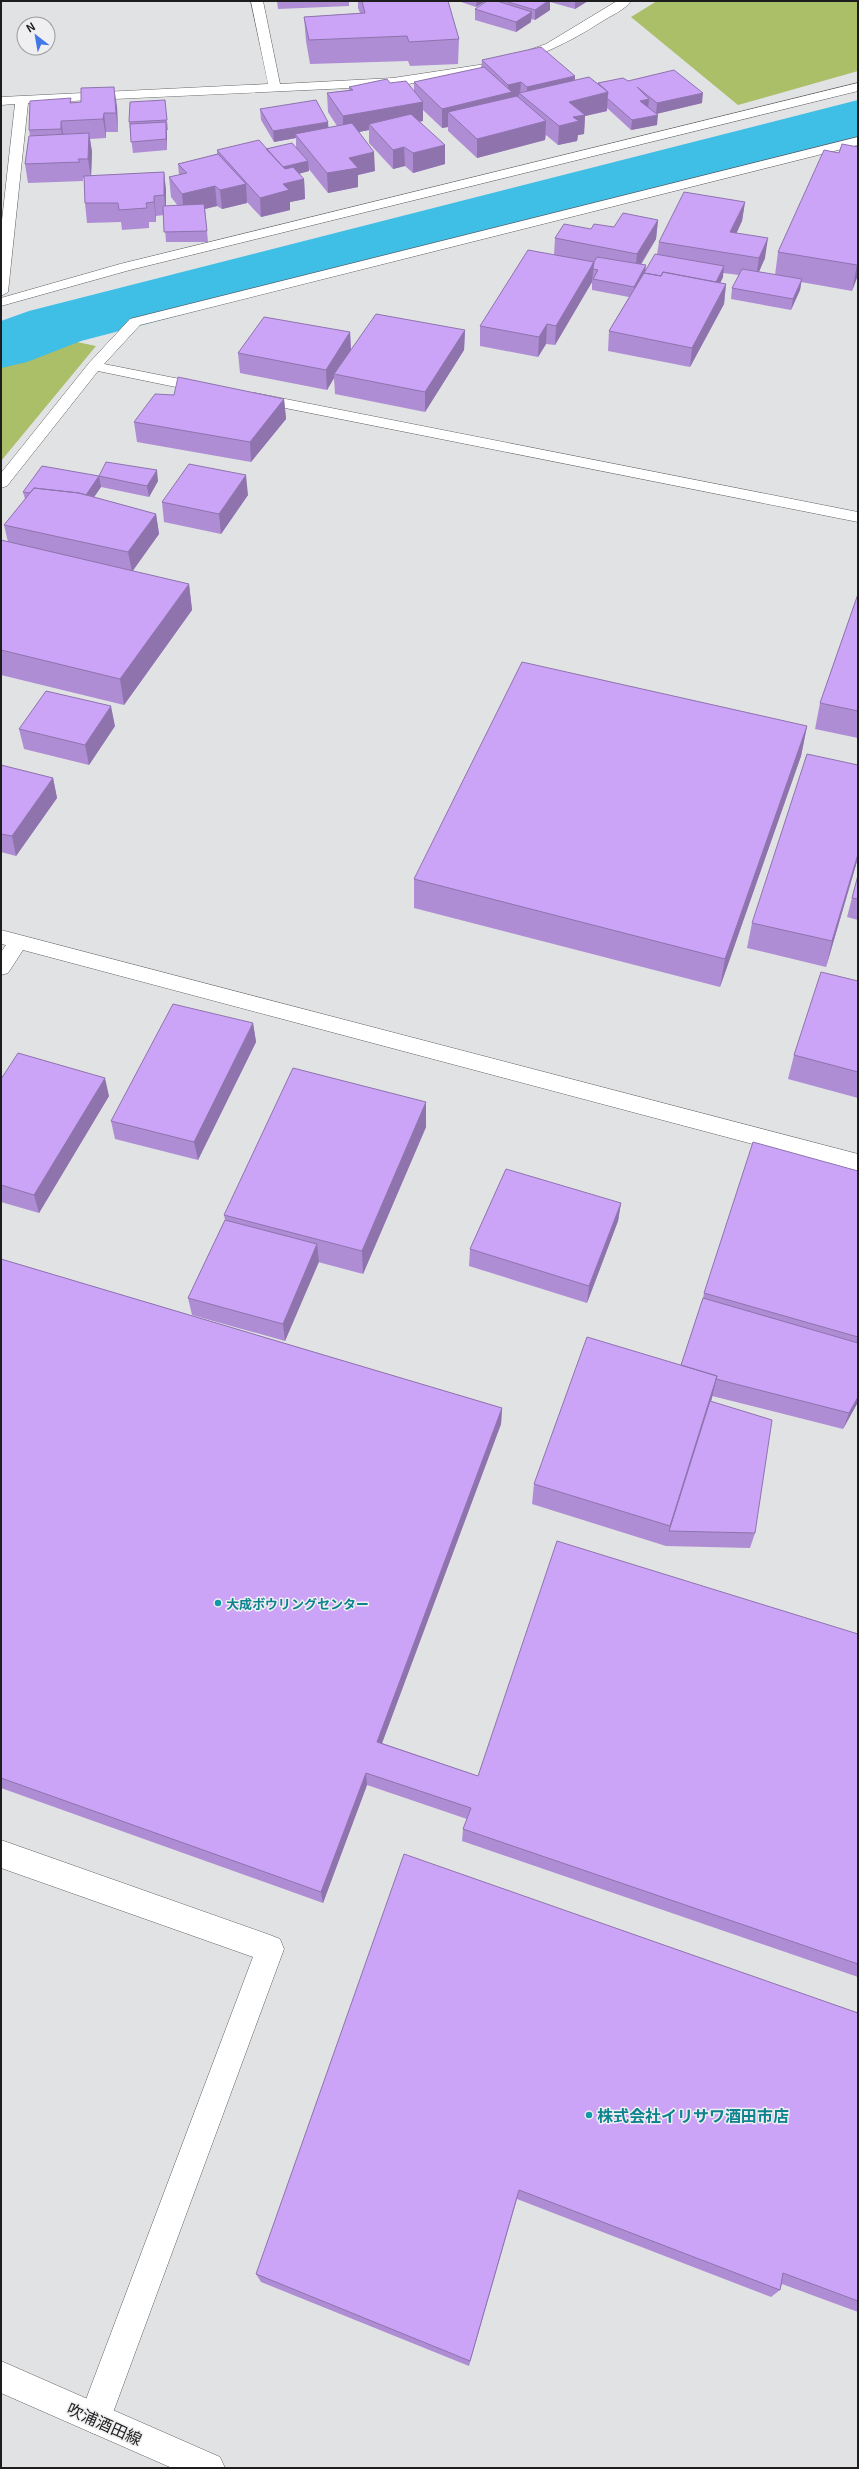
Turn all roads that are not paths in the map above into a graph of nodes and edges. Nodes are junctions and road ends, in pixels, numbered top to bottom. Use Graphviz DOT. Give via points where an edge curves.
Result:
graph roads {
  1 [pos="257,1"];
  2 [pos="625,1"];
  3 [pos="858,87"];
  4 [pos="275,88"];
  5 [pos="22,100"];
  6 [pos="1,101"];
  7 [pos="858,141"];
  8 [pos="1,292"];
  9 [pos="1,302"];
  10 [pos="94,366"];
  11 [pos="219,391"];
  12 [pos="242,395"];
  13 [pos="1,483"];
  14 [pos="858,517"];
  15 [pos="9,940"];
  16 [pos="1,968"];
  17 [pos="858,1163"];
  18 [pos="1,1854"];
  19 [pos="1,2377"];
  20 [pos="96,2418"];
  21 [pos="209,2468"];
  1 -- 4 [label="street"];
  2 -- 4 [label="street" via="549,47 492,66 393,82"];
  3 -- 9 [label="street" via="125,267"];
  4 -- 5 [label="street"];
  5 -- 6 [label="street"];
  5 -- 8 [label="street"];
  7 -- 10 [label="street" via="135,322"];
  10 -- 11 [label="street"];
  10 -- 13 [label="street"];
  12 -- 14 [label="street"];
  15 -- 16 [label="street"];
  15 -- 17 [label="street"];
  18 -- 20 [label="street" via="270,1949"];
  19 -- 20 [label="street, 吹浦酒田線"];
  20 -- 21 [label="street, 吹浦酒田線"];
}
